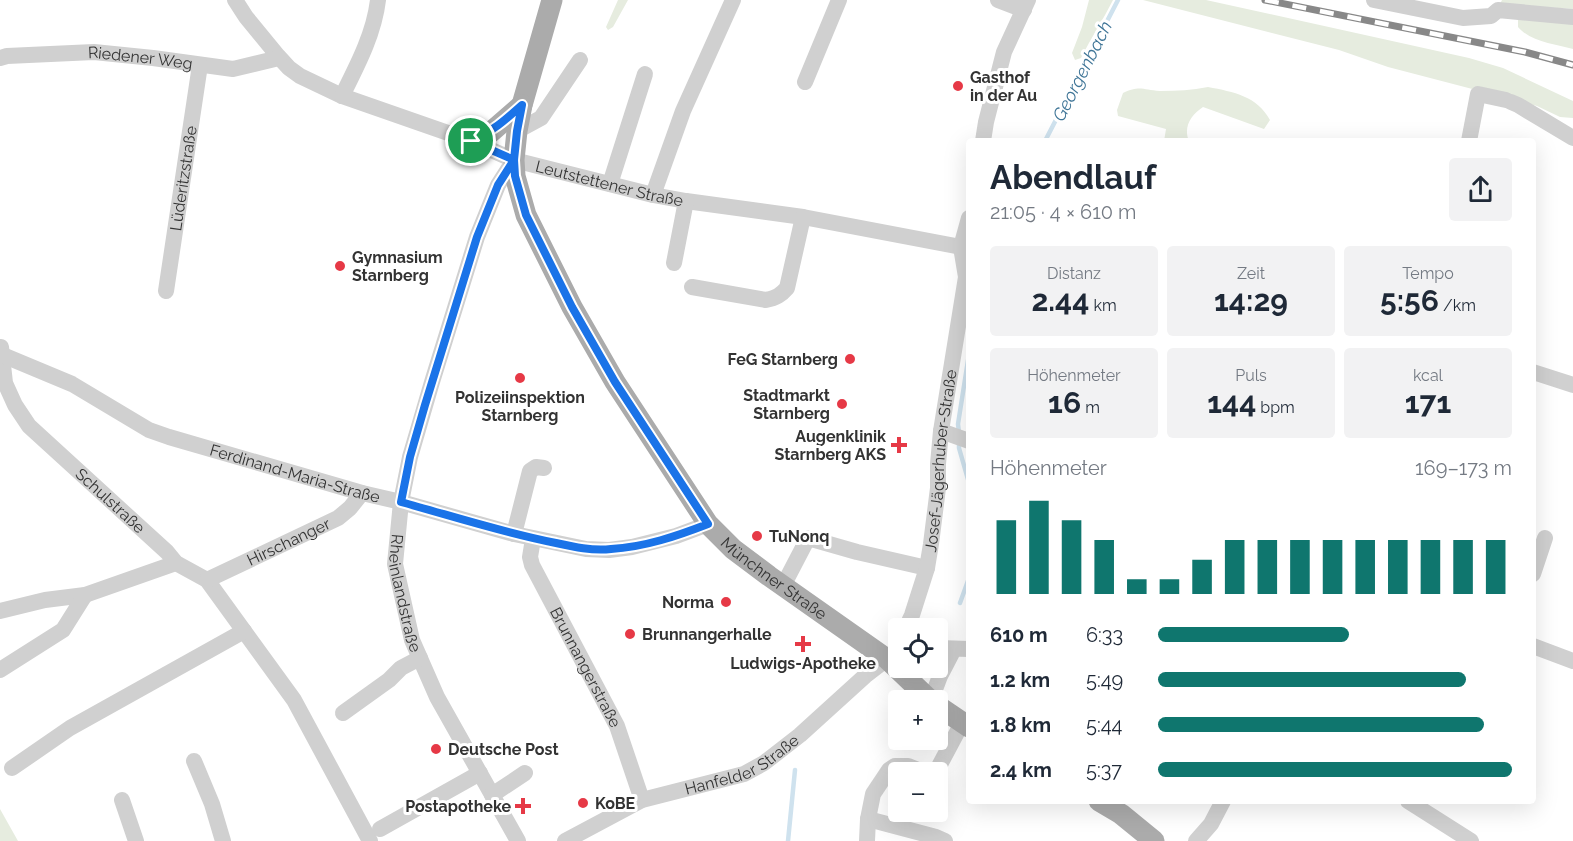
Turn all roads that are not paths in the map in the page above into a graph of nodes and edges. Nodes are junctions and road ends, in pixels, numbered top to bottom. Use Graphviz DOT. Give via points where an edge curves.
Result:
graph roads {
  1 [pos="235,0"];
  2 [pos="378,0"];
  3 [pos="552,0"];
  4 [pos="734,0"];
  5 [pos="839,0"];
  6 [pos="998,0"];
  7 [pos="1374,0"];
  8 [pos="1026,5"];
  9 [pos="1573,16"];
  10 [pos="0,58"];
  11 [pos="279,58"];
  12 [pos="580,60"];
  13 [pos="200,65"];
  14 [pos="645,74"];
  15 [pos="805,81"];
  16 [pos="342,96"];
  17 [pos="522,105"];
  18 [pos="517,131"];
  19 [pos="983,138"];
  20 [pos="1469,138"];
  21 [pos="1573,138"];
  22 [pos="471,141"];
  23 [pos="514,160"];
  24 [pos="609,184"];
  25 [pos="653,195"];
  26 [pos="686,201"];
  27 [pos="807,218"];
  28 [pos="966,230"];
  29 [pos="808,240"];
  30 [pos="962,247"];
  31 [pos="674,263"];
  32 [pos="692,287"];
  33 [pos="166,291"];
  34 [pos="1,351"];
  35 [pos="1536,373"];
  36 [pos="1573,385"];
  37 [pos="946,433"];
  38 [pos="966,440"];
  39 [pos="544,468"];
  40 [pos="362,493"];
  41 [pos="401,502"];
  42 [pos="708,524"];
  43 [pos="514,534"];
  44 [pos="533,538"];
  45 [pos="1545,538"];
  46 [pos="176,563"];
  47 [pos="1536,565"];
  48 [pos="927,568"];
  49 [pos="207,580"];
  50 [pos="783,586"];
  51 [pos="85,595"];
  52 [pos="0,611"];
  53 [pos="911,618"];
  54 [pos="244,631"];
  55 [pos="1536,647"];
  56 [pos="888,649"];
  57 [pos="953,649"];
  58 [pos="420,658"];
  59 [pos="888,658"];
  60 [pos="1573,661"];
  61 [pos="0,670"];
  62 [pos="934,690"];
  63 [pos="343,713"];
  64 [pos="948,713"];
  65 [pos="965,725"];
  66 [pos="194,761"];
  67 [pos="942,762"];
  68 [pos="12,768"];
  69 [pos="888,772"];
  70 [pos="480,773"];
  71 [pos="525,773"];
  72 [pos="492,795"];
  73 [pos="122,800"];
  74 [pos="642,800"];
  75 [pos="1104,804"];
  76 [pos="1221,804"];
  77 [pos="1413,804"];
  78 [pos="868,819"];
  79 [pos="375,835"];
  80 [pos="136,841"];
  81 [pos="223,841"];
  82 [pos="518,841"];
  83 [pos="565,841"];
  84 [pos="867,841"];
  85 [pos="945,841"];
  86 [pos="1154,841"];
  87 [pos="1196,841"];
  88 [pos="1471,841"];
  1 -- 11 [label="street, Leutstettener Straße"];
  2 -- 16 [label="street" via="359,61"];
  3 -- 17 [label="main road, Münchner Straße"];
  4 -- 25 [label="street" via="683,111"];
  5 -- 15 [label="street"];
  6 -- 8 [label="street"];
  7 -- 9 [label="street" via="1463,18 1491,16 1498,10"];
  8 -- 19 [label="street" via="1004,52"];
  10 -- 13 [label="street, Riedener Weg" via="94,52"];
  11 -- 13 [label="street, Riedener Weg" via="233,69"];
  11 -- 16 [label="street, Leutstettener Straße" via="300,76"];
  12 -- 18 [label="street" via="541,118"];
  13 -- 33 [label="street, Lüderitzstraße"];
  14 -- 24 [label="street"];
  16 -- 22 [label="street, Leutstettener Straße"];
  17 -- 18 [label="main road, Münchner Straße"];
  17 -- 22 [label="main road" via="491,132"];
  18 -- 23 [label="main road, Münchner Straße"];
  20 -- 21 [label="street" via="1478,94 1518,105"];
  22 -- 23 [label="street, Leutstettener Straße"];
  23 -- 24 [label="street, Leutstettener Straße"];
  23 -- 41 [label="street, Rheinlandstraße" via="498,185 477,237 413,447"];
  23 -- 42 [label="main road, Münchner Straße" via="526,215 572,307 615,382"];
  24 -- 25 [label="street, Leutstettener Straße"];
  25 -- 26 [label="street, Leutstettener Straße"];
  26 -- 27 [label="street, Leutstettener Straße"];
  26 -- 31 [label="street"];
  27 -- 29 [label="street"];
  27 -- 30 [label="street, Leutstettener Straße"];
  27 -- 32 [label="street" via="787,288 781,295 766,300"];
  28 -- 30 [label="street, Josef-Jägerhuber-Straße"];
  30 -- 37 [label="street, Josef-Jägerhuber-Straße" via="966,277"];
  34 -- 40 [label="street, Ferdinand-Maria-Straße" via="72,384 149,430"];
  34 -- 46 [label="street, Schulstraße" via="5,383 29,426"];
  35 -- 36 [label="street"];
  37 -- 38 [label="street"];
  37 -- 48 [label="street, Josef-Jägerhuber-Straße" via="938,464"];
  39 -- 43 [label="street" via="530,471"];
  40 -- 41 [label="street, Ferdinand-Maria-Straße"];
  40 -- 49 [label="street, Hirschanger" via="338,518"];
  41 -- 43 [label="street, Ferdinand-Maria-Straße"];
  41 -- 58 [label="street, Rheinlandstraße" via="395,564 412,640"];
  42 -- 44 [label="street, Ferdinand-Maria-Straße" via="676,536 609,550"];
  42 -- 50 [label="main road, Münchner Straße" via="733,549"];
  43 -- 44 [label="street, Ferdinand-Maria-Straße"];
  44 -- 74 [label="street, Brunnangerstraße" via="532,566 617,726"];
  45 -- 47 [label="street"];
  46 -- 49 [label="street, Schulstraße"];
  46 -- 51 [label="street"];
  48 -- 50 [label="street" via="808,538"];
  48 -- 53 [label="street, Josef-Jägerhuber-Straße"];
  49 -- 54 [label="street, Schulstraße"];
  50 -- 56 [label="main road, Münchner Straße"];
  51 -- 52 [label="street"];
  51 -- 61 [label="street" via="63,630"];
  54 -- 68 [label="street" via="70,728"];
  54 -- 79 [label="street, Schulstraße" via="294,700"];
  55 -- 60 [label="street"];
  57 -- 62 [label="street"];
  58 -- 63 [label="street"];
  58 -- 70 [label="street, Rheinlandstraße"];
  59 -- 74 [label="street, Hanfelder Straße" via="764,763 744,774"];
  64 -- 65 [label="main road"];
  65 -- 67 [label="street"];
  66 -- 81 [label="street"];
  69 -- 78 [label="street" via="873,794"];
  70 -- 72 [label="street, Rheinlandstraße"];
  70 -- 79 [label="street"];
  71 -- 72 [label="street"];
  72 -- 82 [label="street, Rheinlandstraße"];
  73 -- 80 [label="street"];
  74 -- 83 [label="street, Hanfelder Straße"];
  75 -- 86 [label="main road"];
  76 -- 87 [label="street"];
  77 -- 88 [label="street"];
  78 -- 84 [label="street"];
  78 -- 85 [label="street"];
}
